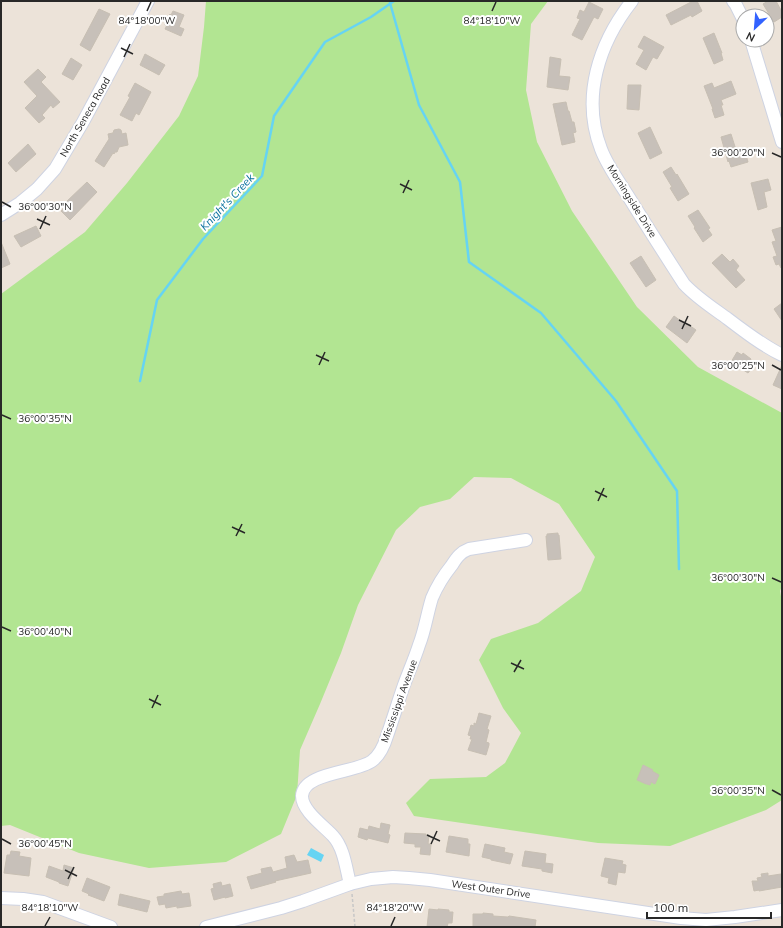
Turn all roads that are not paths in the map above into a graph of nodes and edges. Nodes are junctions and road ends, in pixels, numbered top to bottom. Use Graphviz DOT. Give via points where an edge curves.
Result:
graph roads {
  1 [pos="148,1"];
  2 [pos="632,1"];
  3 [pos="753,48"];
  4 [pos="782,142"];
  5 [pos="1,215"];
  6 [pos="782,355"];
  7 [pos="526,540"];
  8 [pos="350,884"];
  9 [pos="1,898"];
  10 [pos="782,910"];
  11 [pos="110,927"];
  12 [pos="206,927"];
  1 -- 5 [label="street, North Seneca Road" via="55,169 37,189"];
  2 -- 6 [label="street, Morningside Drive" via="614,28 597,68 592,106 601,150 684,284 738,327"];
  3 -- 4 [label="street"];
  7 -- 8 [label="street, Mississippi Avenue" via="463,551 447,571 433,597 419,647 385,744 378,755 362,767 314,780 304,790 302,797 307,810 340,846"];
  8 -- 10 [label="street, West Outer Drive" via="393,877 418,879 706,920"];
  8 -- 12 [label="street, West Outer Drive" via="281,908"];
  9 -- 11 [label="street" via="43,902"];
}
